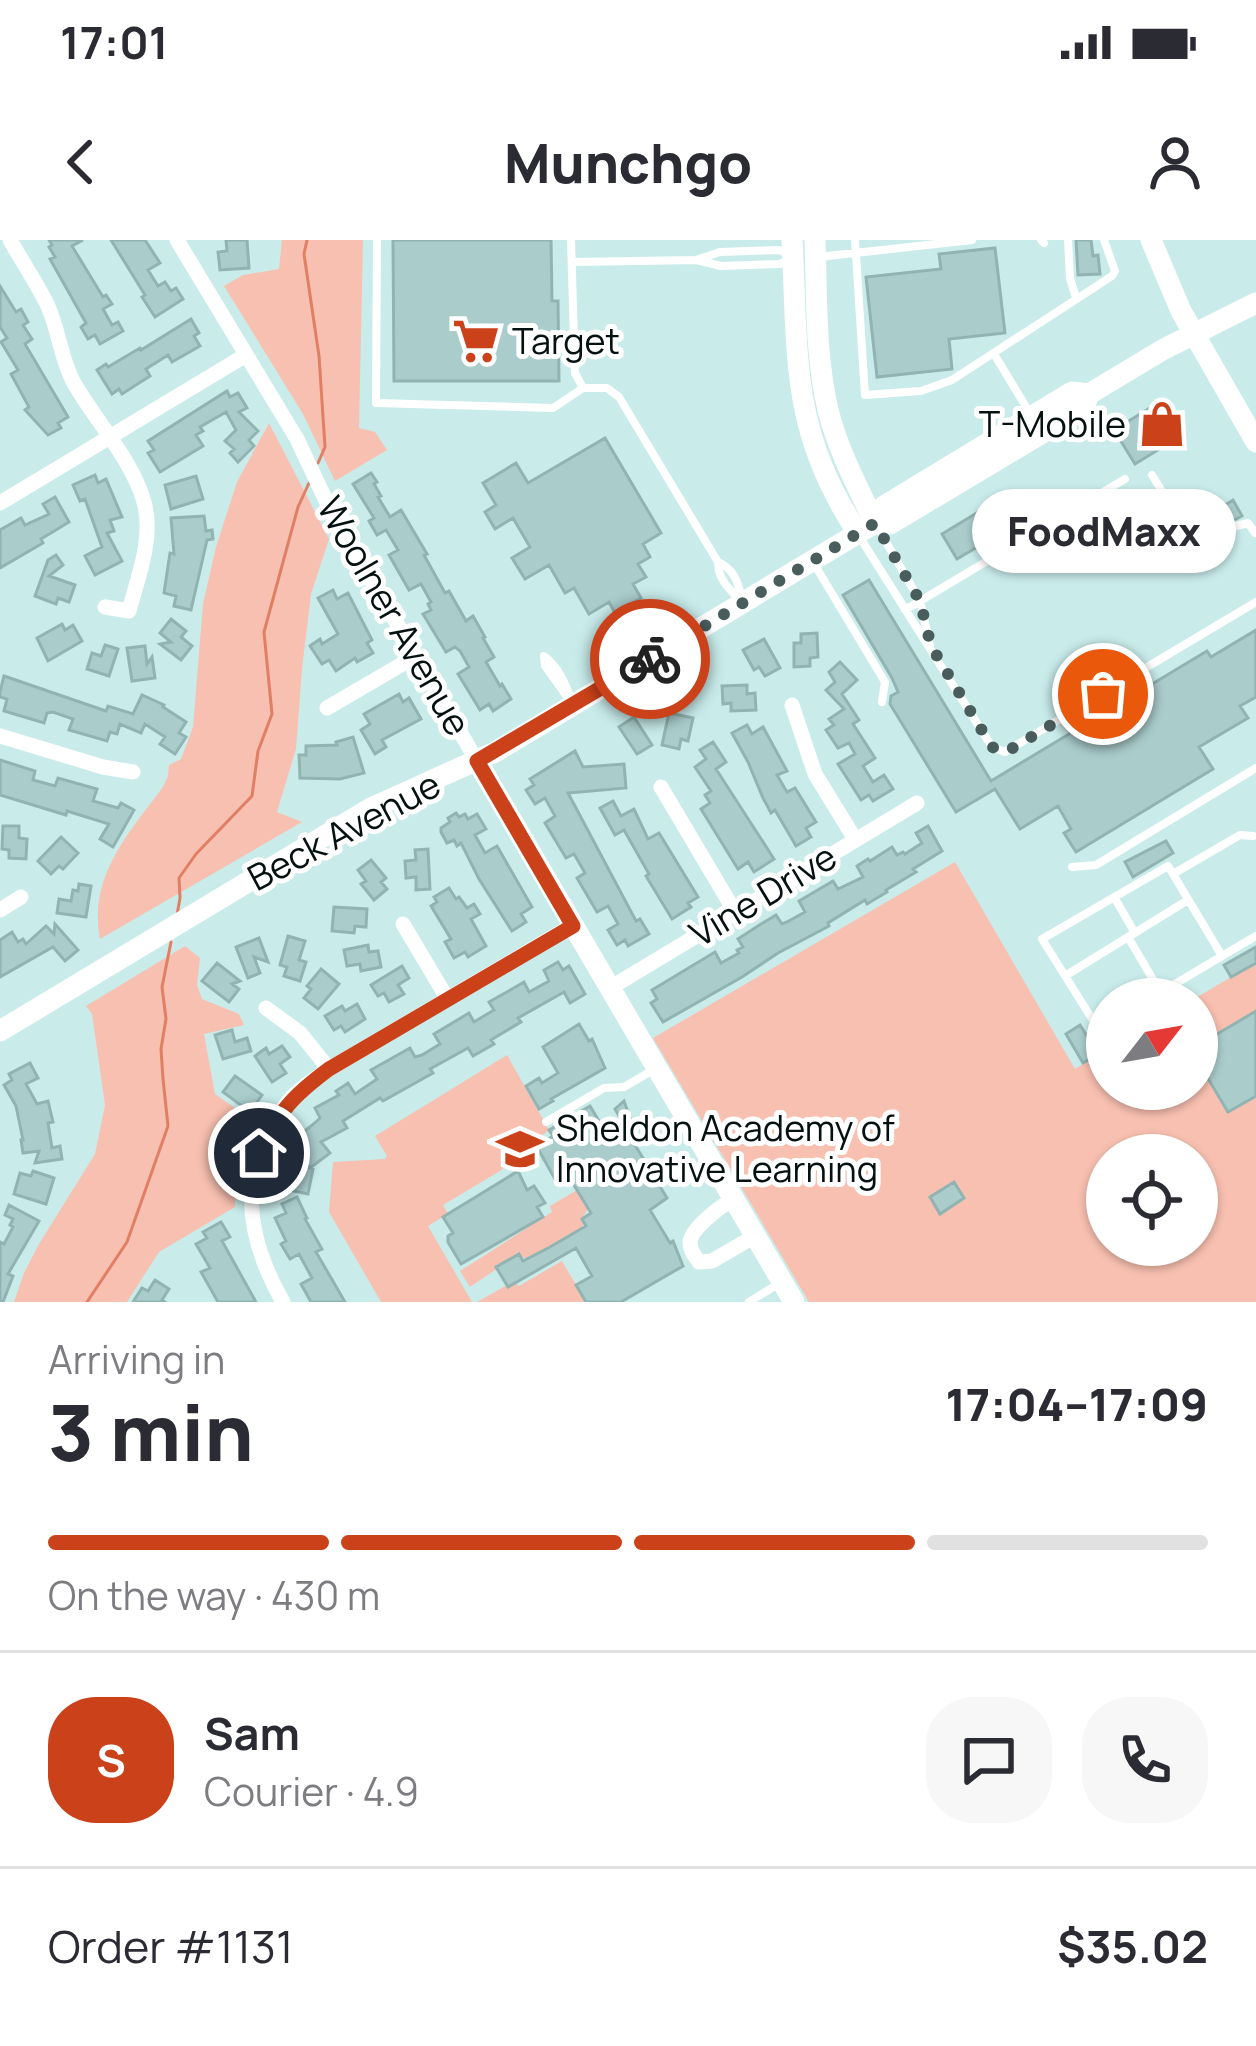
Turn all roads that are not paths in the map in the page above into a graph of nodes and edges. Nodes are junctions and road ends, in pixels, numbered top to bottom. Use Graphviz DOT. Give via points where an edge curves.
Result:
graph roads {
  1 [pos="10,240"];
  2 [pos="177,240"];
  3 [pos="377,240"];
  4 [pos="571,240"];
  5 [pos="855,240"];
  6 [pos="972,240"];
  7 [pos="1068,240"];
  8 [pos="1104,240"];
  9 [pos="1151,240"];
  10 [pos="804,249"];
  11 [pos="856,254"];
  12 [pos="572,262"];
  13 [pos="1076,298"];
  14 [pos="1256,303"];
  15 [pos="1194,334"];
  16 [pos="994,354"];
  17 [pos="246,355"];
  18 [pos="584,388"];
  19 [pos="1088,394"];
  20 [pos="1032,416"];
  21 [pos="110,438"];
  22 [pos="1256,442"];
  23 [pos="1152,475"];
  24 [pos="1125,479"];
  25 [pos="0,503"];
  26 [pos="1236,526"];
  27 [pos="867,528"];
  28 [pos="1226,533"];
  29 [pos="1255,533"];
  30 [pos="812,561"];
  31 [pos="920,601"];
  32 [pos="743,603"];
  33 [pos="1256,603"];
  34 [pos="105,607"];
  35 [pos="905,610"];
  36 [pos="931,646"];
  37 [pos="416,656"];
  38 [pos="882,703"];
  39 [pos="573,705"];
  40 [pos="792,705"];
  41 [pos="327,708"];
  42 [pos="0,736"];
  43 [pos="477,761"];
  44 [pos="1256,768"];
  45 [pos="133,772"];
  46 [pos="661,787"];
  47 [pos="916,802"];
  48 [pos="1255,837"];
  49 [pos="856,839"];
  50 [pos="1072,867"];
  51 [pos="1173,874"];
  52 [pos="21,897"];
  53 [pos="1114,897"];
  54 [pos="1188,900"];
  55 [pos="0,910"];
  56 [pos="735,912"];
  57 [pos="403,924"];
  58 [pos="573,926"];
  59 [pos="1132,935"];
  60 [pos="1256,937"];
  61 [pos="1222,956"];
  62 [pos="1065,976"];
  63 [pos="1154,978"];
  64 [pos="1186,978"];
  65 [pos="610,988"];
  66 [pos="447,998"];
  67 [pos="266,1008"];
  68 [pos="1086,1009"];
  69 [pos="0,1031"];
  70 [pos="329,1069"];
  71 [pos="656,1069"];
  72 [pos="546,1122"];
  73 [pos="732,1199"];
  74 [pos="754,1236"];
  75 [pos="788,1292"];
  76 [pos="283,1302"];
  77 [pos="749,1302"];
  1 -- 21 [label="street" via="49,308 73,381"];
  2 -- 17 [label="street, Woolner Avenue"];
  3 -- 18 [label="lane" via="376,403 553,408"];
  4 -- 12 [label="lane"];
  5 -- 11 [label="lane"];
  6 -- 11 [label="lane"];
  7 -- 13 [label="lane"];
  8 -- 13 [label="lane" via="1115,272"];
  9 -- 15 [label="street"];
  10 -- 11 [label="lane"];
  10 -- 12 [label="lane"];
  10 -- 27 [label="street" via="797,366 806,421 825,475"];
  11 -- 16 [label="lane" via="865,395 921,391"];
  12 -- 18 [label="lane" via="575,373"];
  13 -- 16 [label="lane"];
  14 -- 15 [label="street, Beck Avenue"];
  15 -- 19 [label="street, Beck Avenue"];
  15 -- 22 [label="street"];
  16 -- 20 [label="lane"];
  17 -- 21 [label="street"];
  17 -- 37 [label="street, Woolner Avenue"];
  18 -- 32 [label="lane" via="619,397"];
  19 -- 20 [label="street, Beck Avenue" via="1072,392"];
  19 -- 27 [label="street, Beck Avenue" via="1084,408 890,524"];
  20 -- 27 [label="street, Beck Avenue" via="884,506"];
  21 -- 25 [label="street"];
  21 -- 34 [label="street" via="136,482 147,528 129,611"];
  23 -- 28 [label="lane" via="1193,542"];
  24 -- 31 [label="lane"];
  26 -- 29 [label="lane" via="1248,523"];
  27 -- 30 [label="street, Beck Avenue"];
  27 -- 31 [label="lane"];
  27 -- 35 [label="lane"];
  30 -- 32 [label="street, Beck Avenue"];
  30 -- 38 [label="lane" via="885,682"];
  31 -- 35 [label="lane"];
  31 -- 36 [label="lane"];
  32 -- 39 [label="street, Beck Avenue"];
  33 -- 36 [label="lane" via="1006,752 992,747"];
  35 -- 36 [label="lane"];
  37 -- 41 [label="street"];
  37 -- 43 [label="street, Woolner Avenue"];
  39 -- 39 [label="lane" via="566,685 544,656 545,666"];
  39 -- 43 [label="street, Beck Avenue"];
  40 -- 49 [label="street" via="815,774"];
  42 -- 45 [label="street"];
  43 -- 58 [label="street, Woolner Avenue"];
  43 -- 69 [label="street, Beck Avenue" via="371,808"];
  44 -- 50 [label="lane" via="1096,865"];
  46 -- 56 [label="street"];
  47 -- 49 [label="street, Vine Drive"];
  48 -- 51 [label="lane" via="1240,836"];
  49 -- 56 [label="street, Vine Drive"];
  51 -- 53 [label="lane" via="1168,866"];
  51 -- 54 [label="lane"];
  52 -- 55 [label="street"];
  53 -- 59 [label="lane"];
  53 -- 62 [label="lane" via="1042,939"];
  54 -- 59 [label="lane"];
  54 -- 61 [label="lane"];
  56 -- 65 [label="street, Vine Drive"];
  57 -- 66 [label="street"];
  58 -- 65 [label="street, Woolner Avenue"];
  58 -- 66 [label="street"];
  59 -- 62 [label="lane"];
  59 -- 63 [label="lane"];
  60 -- 61 [label="lane"];
  61 -- 64 [label="lane"];
  62 -- 68 [label="lane"];
  65 -- 71 [label="street, Woolner Avenue"];
  66 -- 70 [label="street"];
  67 -- 70 [label="street"];
  70 -- 76 [label="street" via="275,1120 252,1186 257,1250"];
  71 -- 72 [label="lane"];
  71 -- 73 [label="street, Woolner Avenue"];
  73 -- 74 [label="street, Woolner Avenue"];
  73 -- 74 [label="street" via="694,1233 693,1253 712,1262"];
  74 -- 75 [label="street, Woolner Avenue"];
  75 -- 77 [label="lane"];
}
